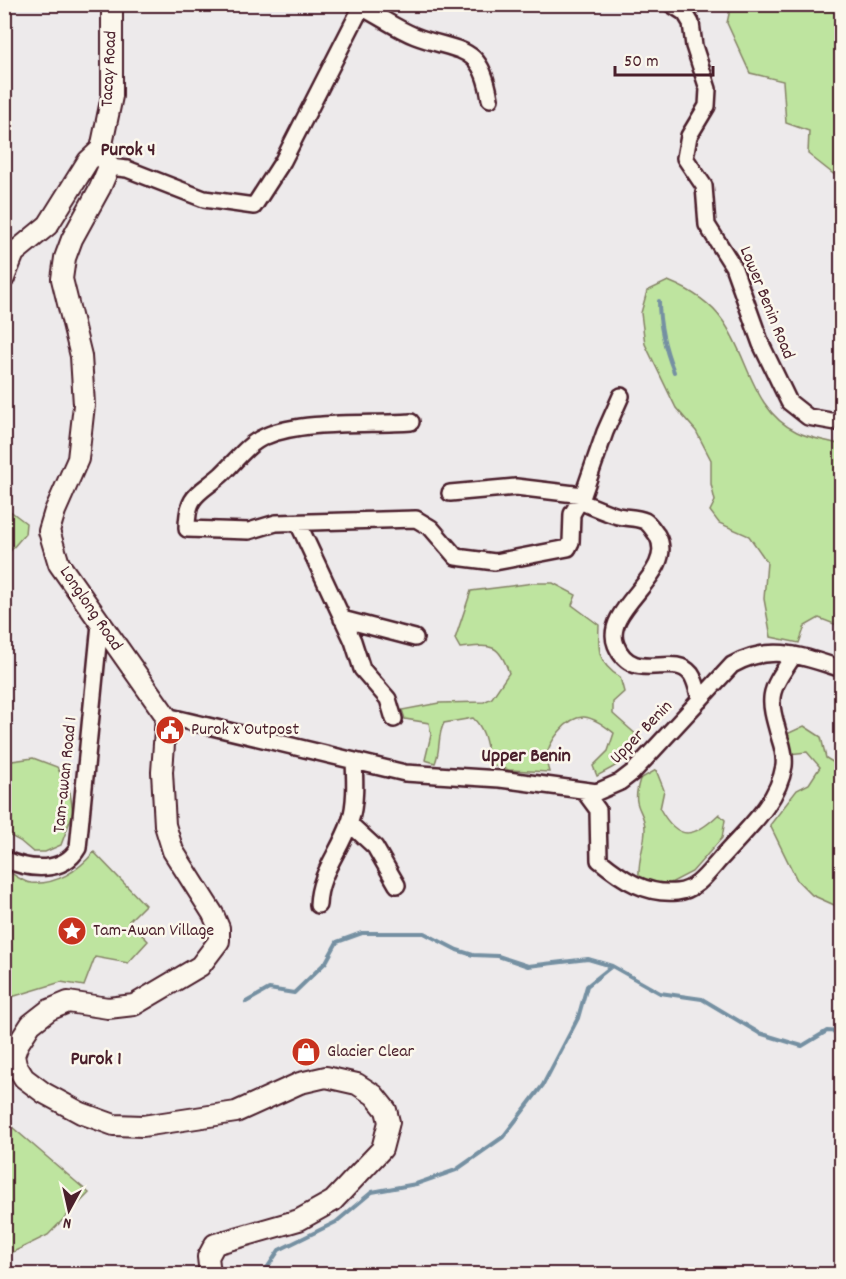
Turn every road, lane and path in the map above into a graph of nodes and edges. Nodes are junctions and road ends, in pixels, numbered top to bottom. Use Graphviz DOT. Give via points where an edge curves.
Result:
graph roads {
  1 [pos="112,4"];
  2 [pos="362,6"];
  3 [pos="675,7"];
  4 [pos="490,99"];
  5 [pos="105,158"];
  6 [pos="4,278"];
  7 [pos="621,396"];
  8 [pos="411,422"];
  9 [pos="842,423"];
  10 [pos="450,493"];
  11 [pos="581,498"];
  12 [pos="298,523"];
  13 [pos="342,619"];
  14 [pos="100,624"];
  15 [pos="415,638"];
  16 [pos="794,655"];
  17 [pos="842,669"];
  18 [pos="700,700"];
  19 [pos="166,716"];
  20 [pos="394,719"];
  21 [pos="354,762"];
  22 [pos="584,791"];
  23 [pos="349,824"];
  24 [pos="4,859"];
  25 [pos="396,885"];
  26 [pos="318,905"];
  27 [pos="210,1275"];
  1 -- 5 [label="main road, Tacay Road" via="112,96"];
  2 -- 4 [label="street" via="413,35 471,55 481,64"];
  2 -- 5 [label="street" via="283,161 254,206 204,199"];
  3 -- 9 [label="street, Lower Benin Road" via="691,23 708,89 707,106 689,136 685,158 704,186 707,225 733,266 761,344 789,402 808,417"];
  5 -- 6 [label="main road, Tacay Road" via="88,161 48,225 14,253"];
  5 -- 14 [label="main road, Longlong Road" via="100,188 65,258 62,279 81,356 84,405 78,459 49,531 58,564"];
  7 -- 11 [label="street"];
  8 -- 12 [label="street" via="296,428 266,436 251,444 237,461 197,492 190,501 187,529 249,531 276,523"];
  10 -- 11 [label="street" via="516,487"];
  11 -- 12 [label="street" via="572,514 568,548 495,562 456,557 431,528 416,519"];
  11 -- 18 [label="street" via="606,513 644,520 658,538 662,553 615,628 616,645 625,659 640,667 684,668 692,675"];
  12 -- 13 [label="street"];
  13 -- 15 [label="street"];
  13 -- 20 [label="street" via="362,669 388,699"];
  14 -- 19 [label="main road, Longlong Road"];
  14 -- 24 [label="street, Tam-awan Road 1" via="78,848 72,858 46,868"];
  16 -- 17 [label="street, Upper Benin"];
  16 -- 18 [label="street, Upper Benin" via="763,652 746,657 732,665"];
  16 -- 22 [label="street" via="770,696 784,754 781,778 756,820 694,887 678,892 648,891 599,860 598,810"];
  18 -- 22 [label="street, Upper Benin" via="633,772 608,789"];
  19 -- 21 [label="street, Upper Benin"];
  19 -- 27 [label="main road" via="162,795 166,832 179,862 213,914 219,941 200,966 134,1005 108,1008 69,1002 49,1010 31,1024 18,1044 17,1069 32,1085 71,1108 123,1127 236,1112 300,1083 326,1077 357,1084 374,1095 386,1110 389,1122 382,1149 342,1194 298,1220 215,1244 208,1257"];
  21 -- 22 [label="street, Upper Benin" via="405,773 500,779"];
  21 -- 23 [label="street" via="354,804"];
  23 -- 25 [label="street" via="375,847"];
  23 -- 26 [label="street" via="324,875"];
}
